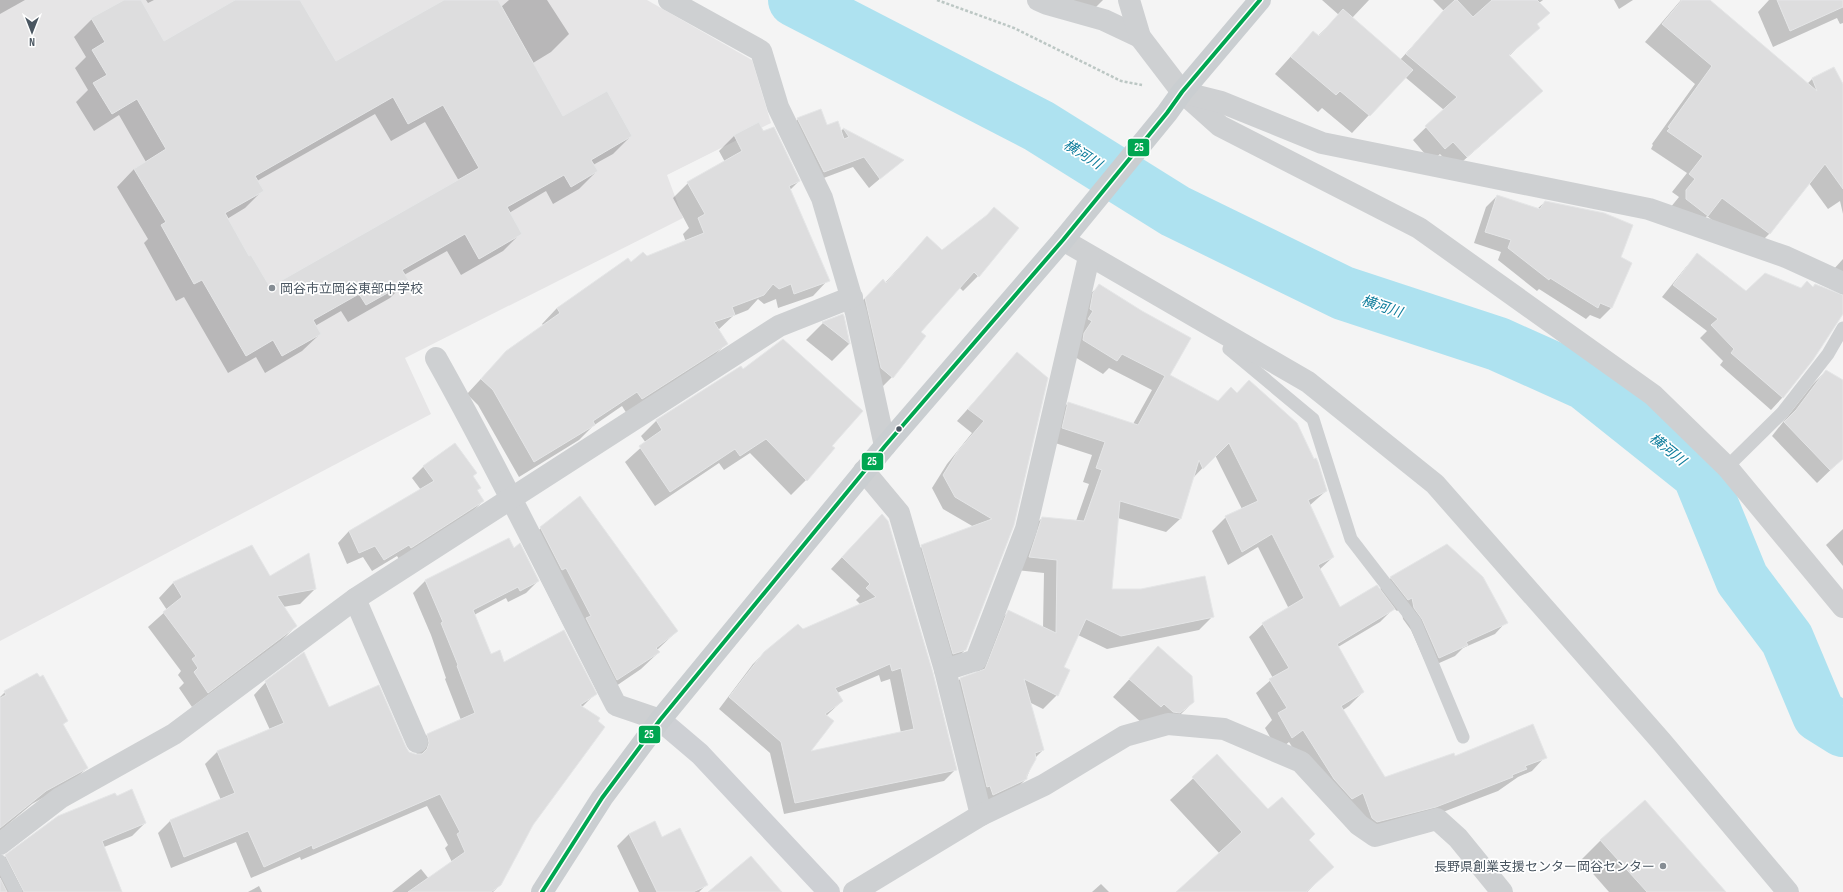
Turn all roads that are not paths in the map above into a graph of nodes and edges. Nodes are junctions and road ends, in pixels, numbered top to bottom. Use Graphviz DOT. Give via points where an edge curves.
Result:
graph roads {
  1 [pos="669,0"];
  2 [pos="1038,0"];
  3 [pos="1129,0"];
  4 [pos="1260,0"];
  5 [pos="1140,37"];
  6 [pos="1182,92"];
  7 [pos="1066,235"];
  8 [pos="1089,256"];
  9 [pos="1843,283"];
  10 [pos="852,297"];
  11 [pos="1843,328"];
  12 [pos="1234,338"];
  13 [pos="436,358"];
  14 [pos="885,446"];
  15 [pos="1727,467"];
  16 [pos="864,471"];
  17 [pos="510,500"];
  18 [pos="355,599"];
  19 [pos="1843,607"];
  20 [pos="945,670"];
  21 [pos="660,720"];
  22 [pos="1463,737"];
  23 [pos="417,742"];
  24 [pos="981,815"];
  25 [pos="0,844"];
  26 [pos="0,861"];
  27 [pos="16,892"];
  28 [pos="542,892"];
  29 [pos="829,892"];
  30 [pos="854,892"];
  31 [pos="1502,892"];
  32 [pos="1788,892"];
  1 -- 10 [label="street" via="762,51 778,107 822,198"];
  2 -- 5 [label="street" via="1104,20"];
  3 -- 5 [label="street"];
  4 -- 6 [label="main road"];
  5 -- 6 [label="street"];
  6 -- 7 [label="main road"];
  6 -- 9 [label="street" via="1221,102 1322,143 1649,209 1786,257"];
  6 -- 15 [label="street" via="1220,126 1419,228 1653,395"];
  7 -- 8 [label="street"];
  7 -- 14 [label="main road"];
  8 -- 12 [label="street"];
  8 -- 20 [label="street" via="1026,529 976,660"];
  10 -- 14 [label="street"];
  10 -- 17 [label="street" via="779,326"];
  11 -- 15 [label="lane" via="1828,354 1782,413"];
  12 -- 22 [label="lane" via="1229,349 1313,419 1351,539 1415,622"];
  12 -- 32 [label="street" via="1308,382 1435,484 1661,741"];
  13 -- 17 [label="street" via="482,440"];
  14 -- 16 [label="main road"];
  15 -- 19 [label="street"];
  16 -- 20 [label="street" via="899,513"];
  16 -- 21 [label="main road"];
  17 -- 18 [label="street"];
  17 -- 21 [label="street" via="616,705"];
  18 -- 23 [label="street"];
  18 -- 25 [label="street" via="174,734 60,798"];
  20 -- 24 [label="street"];
  21 -- 28 [label="main road" via="602,798"];
  21 -- 29 [label="street" via="700,754"];
  24 -- 30 [label="street"];
  24 -- 31 [label="street" via="1044,785 1125,736 1168,724 1224,728 1301,762 1359,826 1375,836 1437,819 1458,838"];
  26 -- 27 [label="lane"];
}
